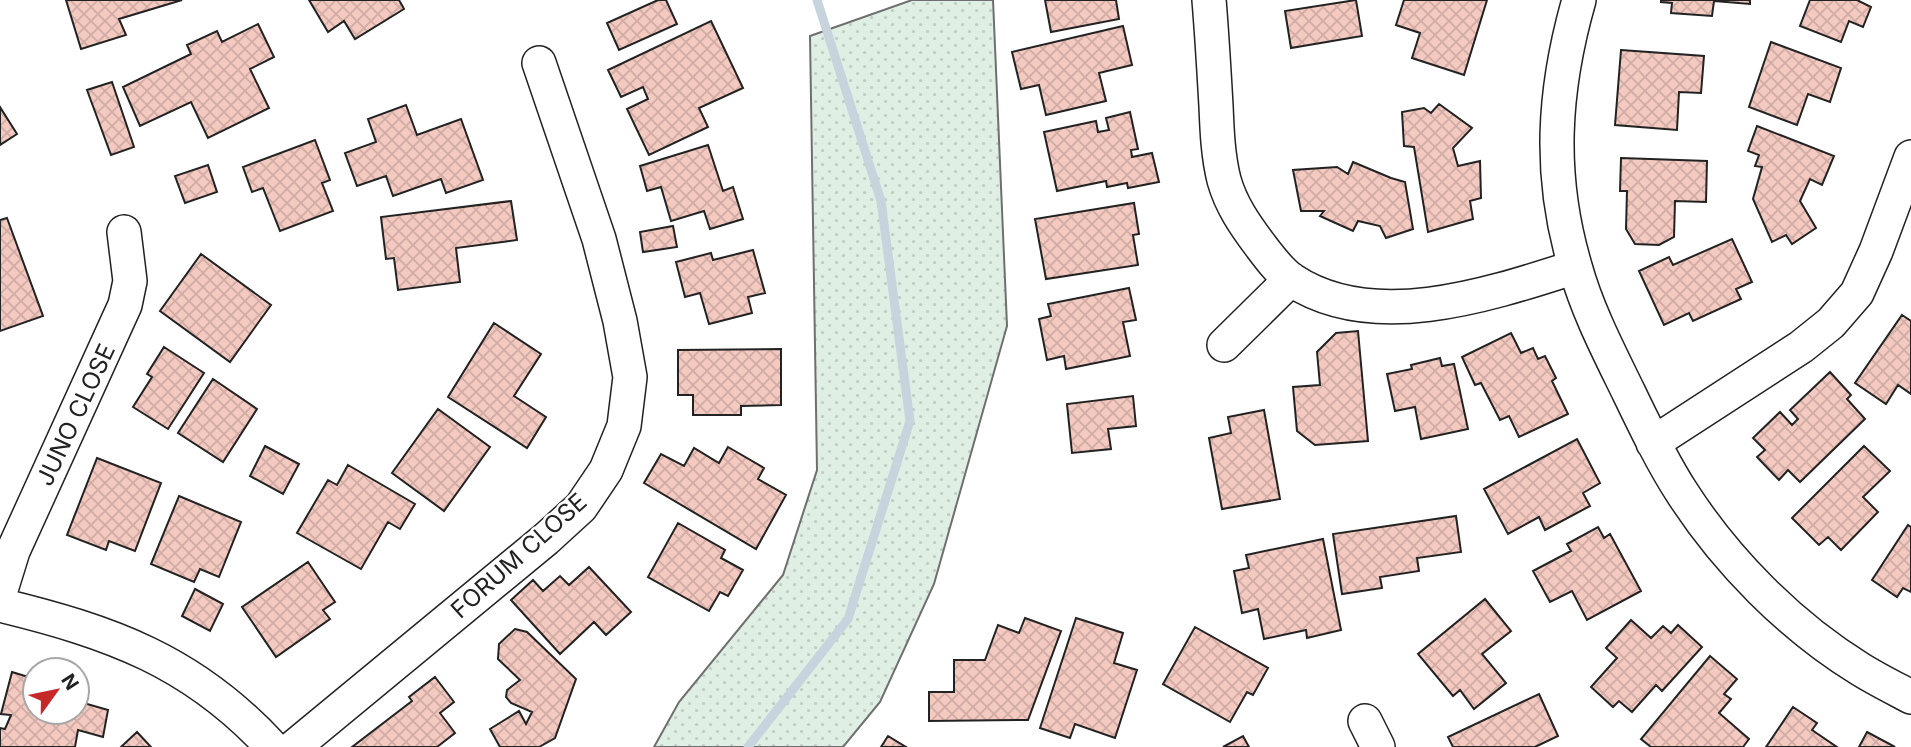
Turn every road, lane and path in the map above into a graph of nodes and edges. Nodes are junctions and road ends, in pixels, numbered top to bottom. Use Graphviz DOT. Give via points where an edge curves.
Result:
graph roads {
  1 [pos="1209,0"];
  2 [pos="1579,0"];
  3 [pos="540,63"];
  4 [pos="1911,157"];
  5 [pos="124,232"];
  6 [pos="1575,267"];
  7 [pos="1291,279"];
  8 [pos="1224,345"];
  9 [pos="1653,443"];
  10 [pos="0,593"];
  11 [pos="0,605"];
  12 [pos="1911,697"];
  13 [pos="272,747"];
  14 [pos="294,747"];
  1 -- 7 [label="street" via="1224,181 1240,219"];
  2 -- 6 [label="street" via="1558,94 1556,148 1561,202"];
  3 -- 14 [label="street, FORUM CLOSE" via="599,239 620,321 630,377 624,426 606,470 580,508"];
  4 -- 9 [label="street" via="1877,251 1857,292 1831,323 1801,348"];
  5 -- 10 [label="street, JUNO CLOSE" via="130,281 125,305 13,551"];
  6 -- 7 [label="street" via="1519,285 1419,306 1382,308 1322,295"];
  6 -- 9 [label="street" via="1607,349"];
  7 -- 8 [label="street"];
  9 -- 12 [label="street" via="1712,536 1756,586 1859,669"];
  11 -- 13 [label="street" via="99,632 145,651 219,695"];
}
